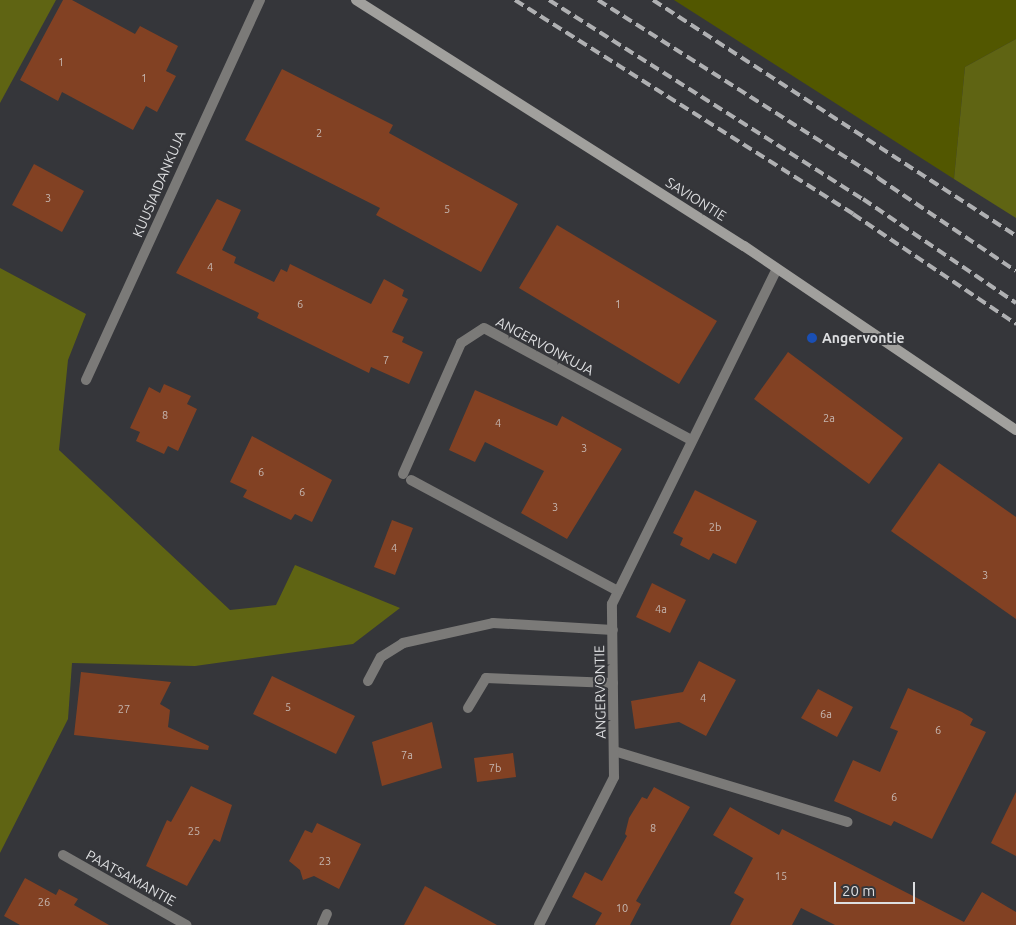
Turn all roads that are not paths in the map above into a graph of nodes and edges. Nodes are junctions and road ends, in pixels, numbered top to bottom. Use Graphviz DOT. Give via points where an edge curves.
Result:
graph roads {
  1 [pos="260,0"];
  2 [pos="356,0"];
  3 [pos="777,269"];
  4 [pos="86,380"];
  5 [pos="1016,430"];
  6 [pos="691,440"];
  7 [pos="618,591"];
  8 [pos="612,630"];
  9 [pos="368,681"];
  10 [pos="613,683"];
  11 [pos="468,708"];
  12 [pos="614,751"];
  13 [pos="847,822"];
  14 [pos="63,856"];
  15 [pos="327,914"];
  16 [pos="186,925"];
  17 [pos="322,925"];
  18 [pos="539,925"];
  1 -- 4 [label="street, KUUSIAIDANKUJA"];
  2 -- 3 [label="main road, SAVIONTIE"];
  3 -- 5 [label="main road, SAVIONTIE"];
  3 -- 6 [label="street, ANGERVONTIE"];
  6 -- 7 [label="street, ANGERVONTIE"];
  6 -- 7 [label="street, ANGERVONKUJA" via="484,328 461,343 407,477"];
  7 -- 8 [label="street, ANGERVONTIE" via="612,604"];
  8 -- 9 [label="street" via="493,623 403,643 381,658"];
  8 -- 10 [label="street, ANGERVONTIE"];
  10 -- 11 [label="street" via="486,678"];
  10 -- 12 [label="street, ANGERVONTIE"];
  12 -- 13 [label="street"];
  12 -- 18 [label="street, ANGERVONTIE" via="614,777"];
  14 -- 16 [label="street, PAATSAMANTIE"];
  15 -- 17 [label="street"];
}
